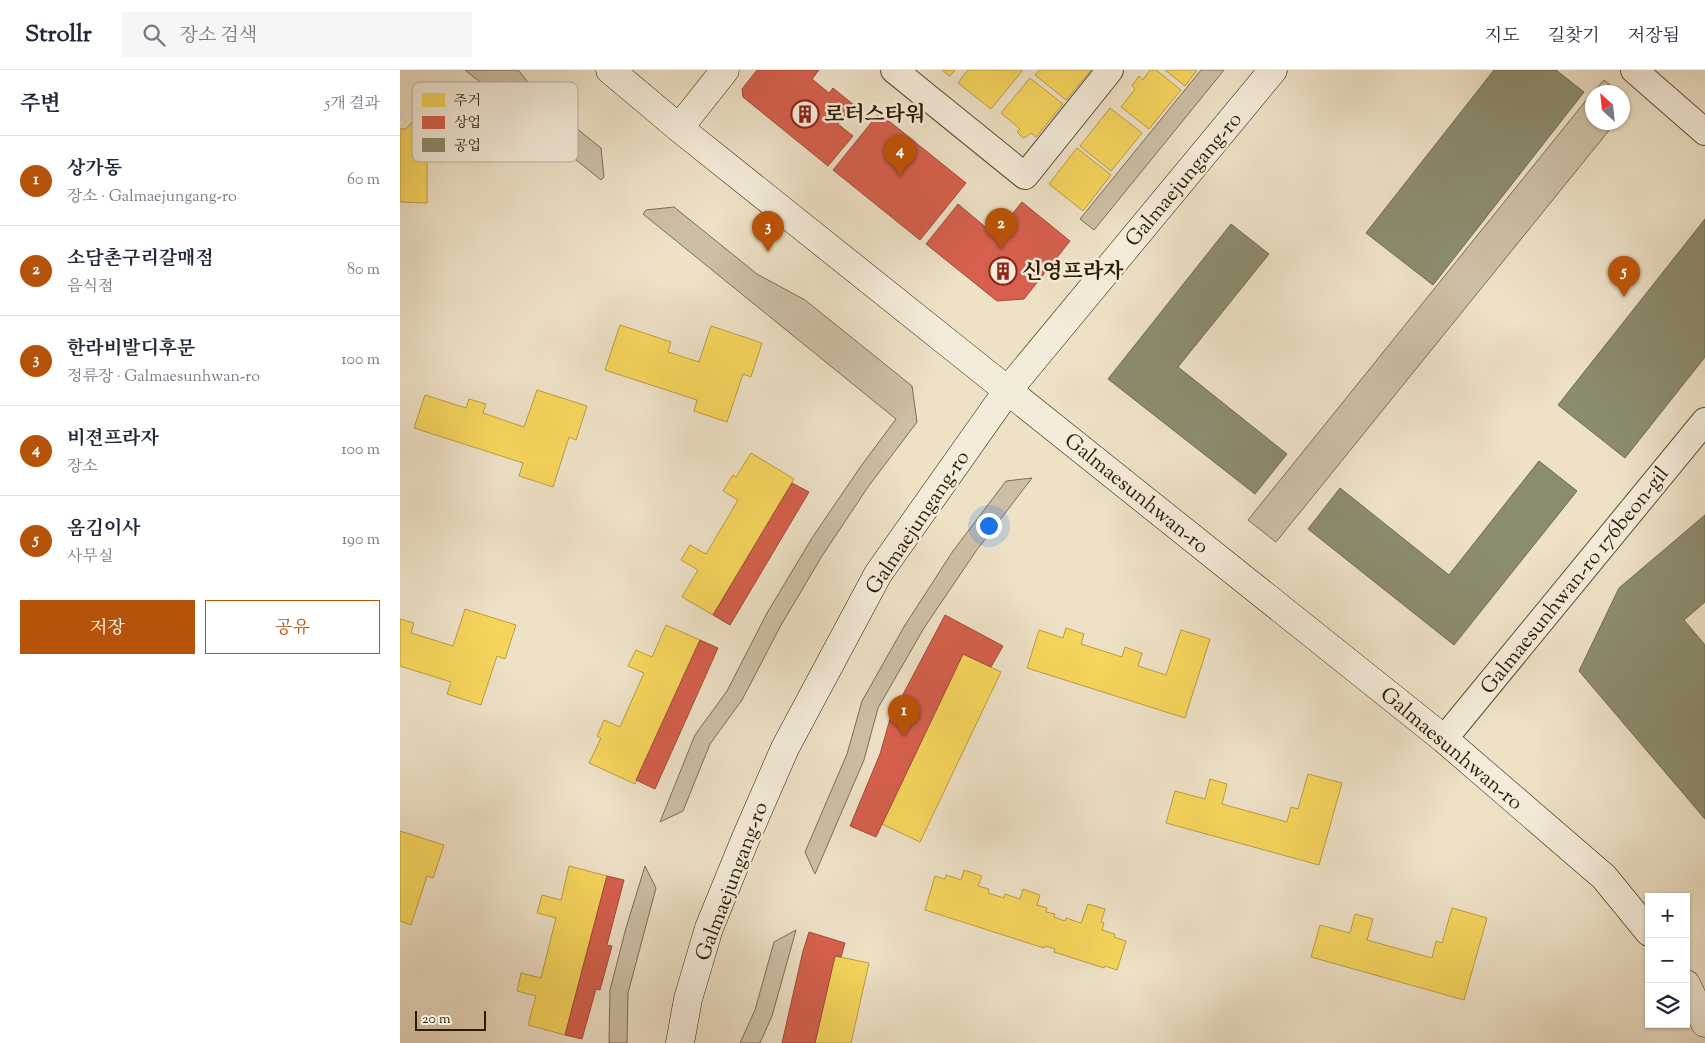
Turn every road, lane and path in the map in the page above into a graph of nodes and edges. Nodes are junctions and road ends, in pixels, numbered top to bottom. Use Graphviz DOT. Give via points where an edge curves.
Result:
graph roads {
  1 [pos="610,70"];
  2 [pos="725,70"];
  3 [pos="894,70"];
  4 [pos="1110,70"];
  5 [pos="1273,70"];
  6 [pos="1634,70"];
  7 [pos="679,128"];
  8 [pos="1705,132"];
  9 [pos="1008,390"];
  10 [pos="1705,421"];
  11 [pos="1444,739"];
  12 [pos="1645,927"];
  13 [pos="1690,992"];
  14 [pos="1705,1023"];
  15 [pos="680,1043"];
  1 -- 7 [label="street, Galmaesunhwan-ro"];
  2 -- 7 [label="street"];
  3 -- 4 [label="street" via="1026,176"];
  5 -- 9 [label="street, Galmaejungang-ro"];
  6 -- 8 [label="street"];
  7 -- 9 [label="street, Galmaesunhwan-ro"];
  9 -- 11 [label="street, Galmaesunhwan-ro"];
  9 -- 15 [label="street, Galmaejungang-ro" via="878,574 785,748 709,928 688,999"];
  10 -- 11 [label="street, Galmaesunhwan-ro 176beon-gil"];
  11 -- 12 [label="street, Galmaesunhwan-ro" via="1604,877"];
  13 -- 14 [label="street"];
}
